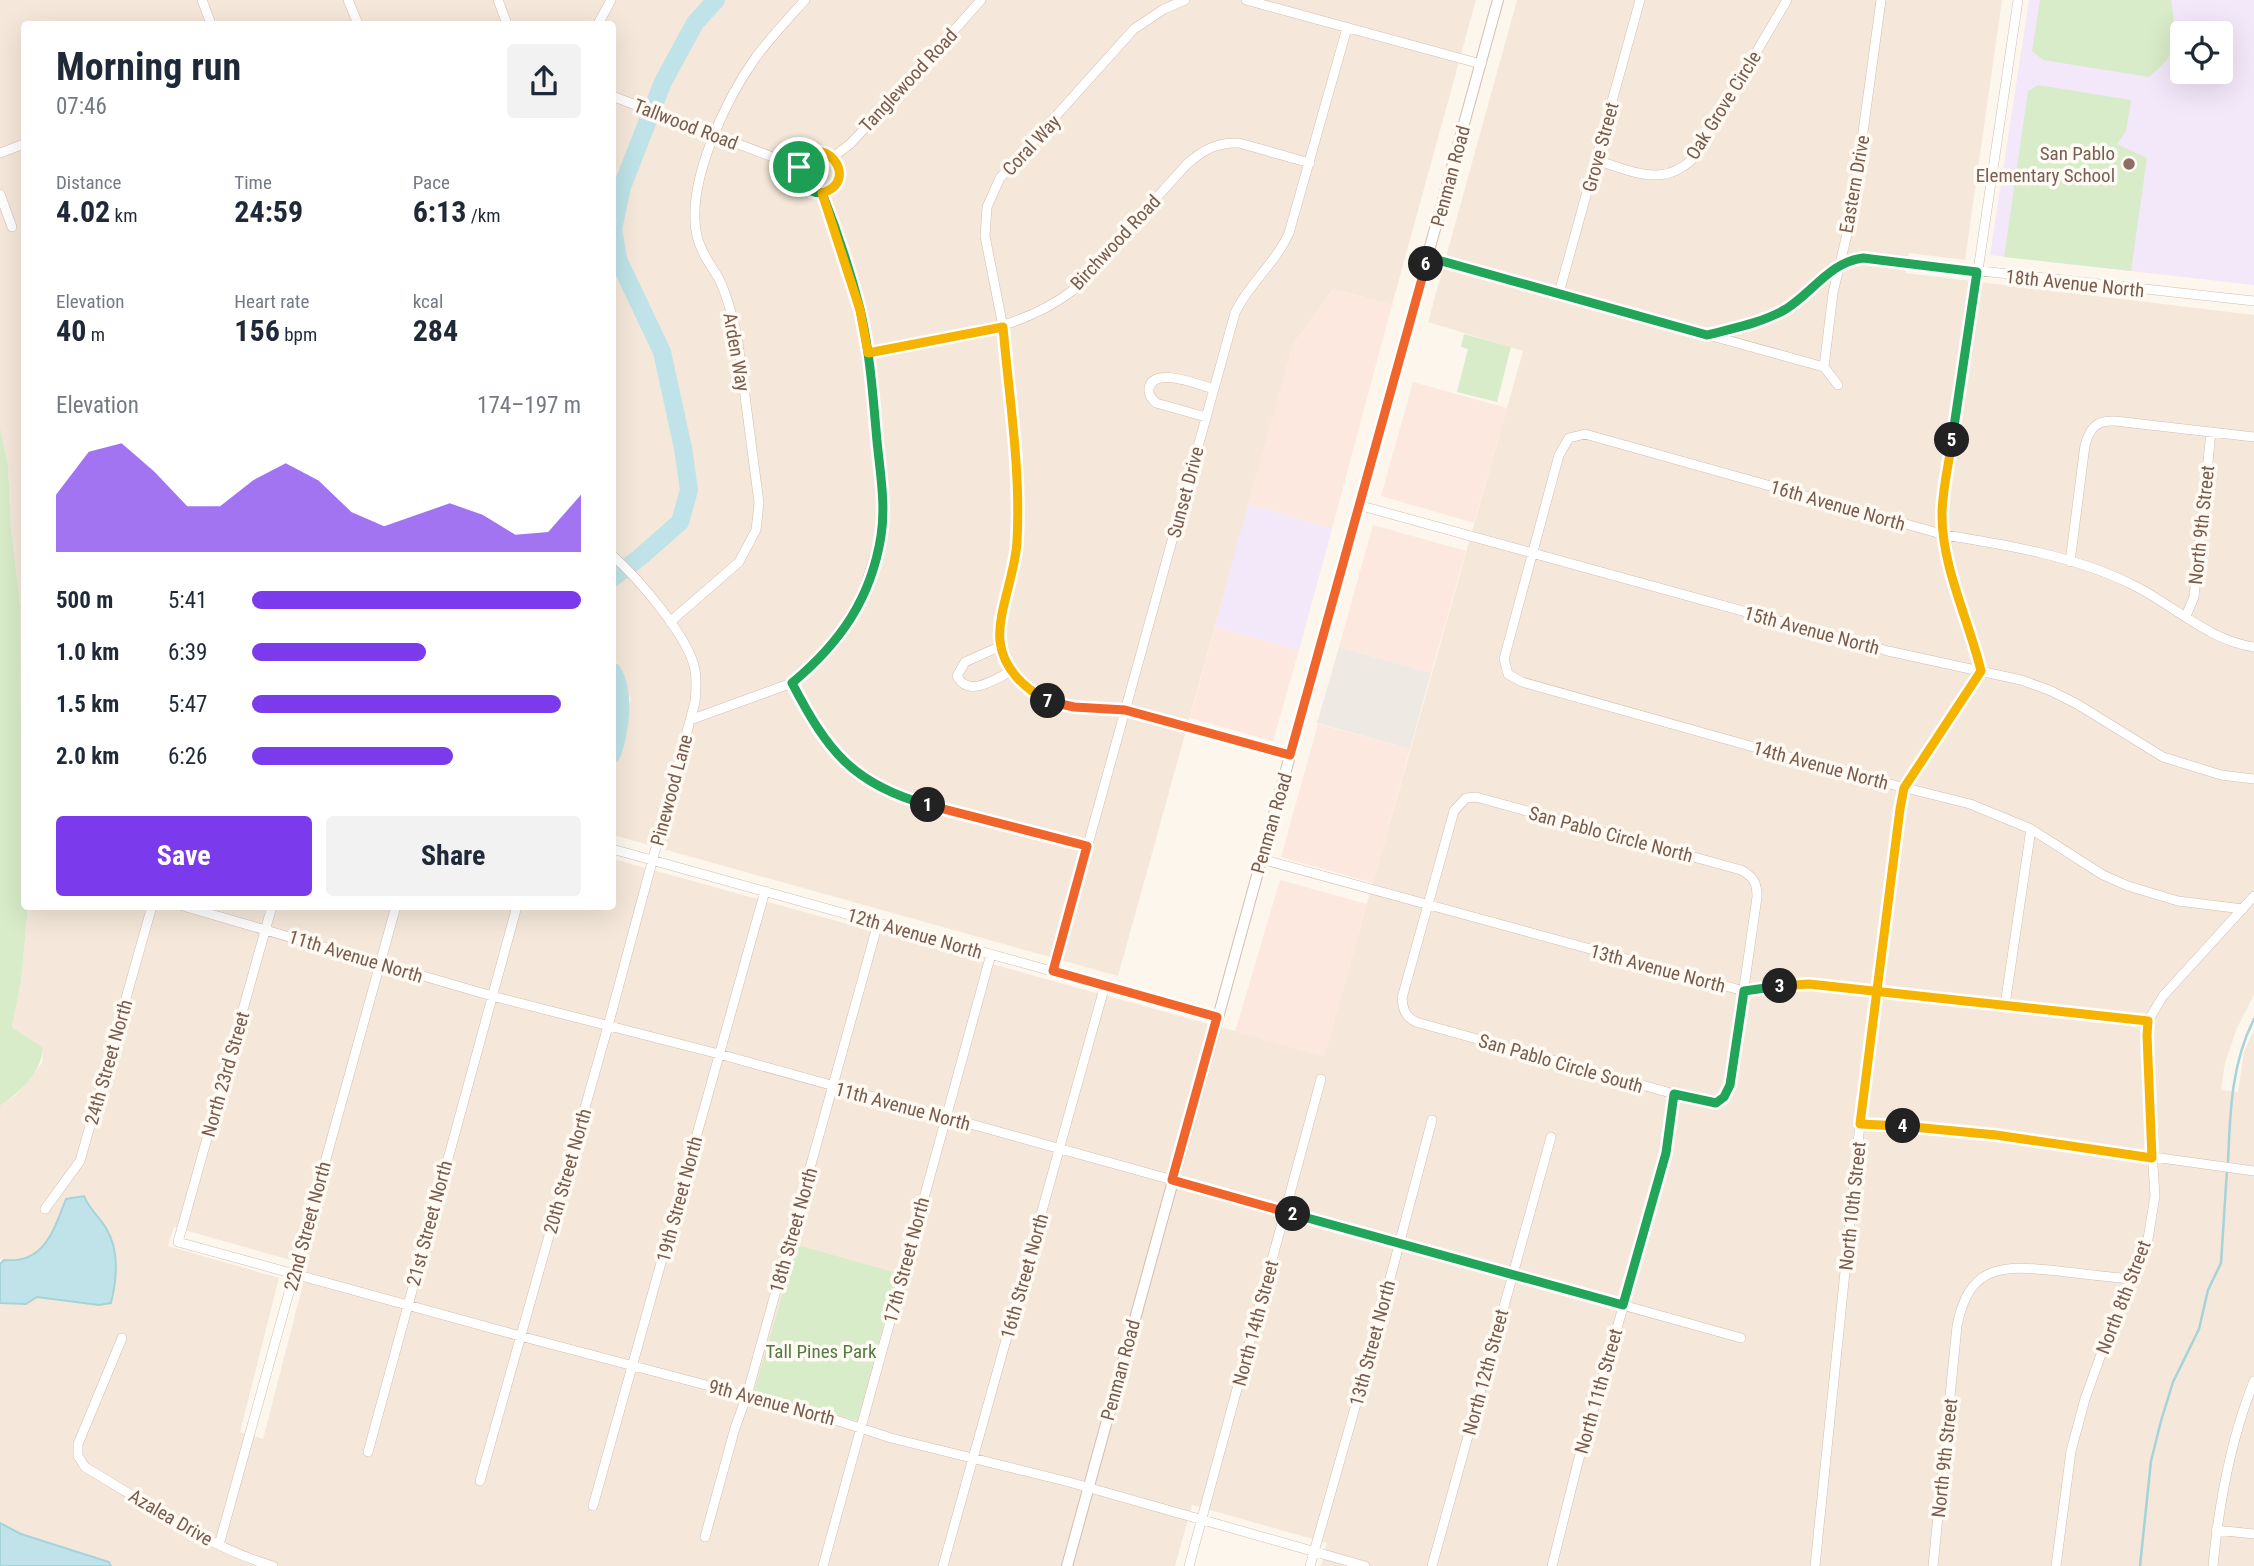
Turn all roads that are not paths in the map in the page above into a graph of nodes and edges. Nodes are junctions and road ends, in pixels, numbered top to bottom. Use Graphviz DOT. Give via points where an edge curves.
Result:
graph roads {
  1 [pos="202,0"];
  2 [pos="348,0"];
  3 [pos="498,0"];
  4 [pos="611,0"];
  5 [pos="805,0"];
  6 [pos="981,0"];
  7 [pos="1185,0"];
  8 [pos="1246,0"];
  9 [pos="1499,0"];
  10 [pos="1640,0"];
  11 [pos="1787,0"];
  12 [pos="1881,0"];
  13 [pos="2018,0"];
  14 [pos="210,21"];
  15 [pos="357,21"];
  16 [pos="507,21"];
  17 [pos="600,21"];
  18 [pos="1347,28"];
  19 [pos="1481,64"];
  20 [pos="616,98"];
  21 [pos="715,135"];
  22 [pos="21,145"];
  23 [pos="0,153"];
  24 [pos="833,157"];
  25 [pos="1597,160"];
  26 [pos="1310,163"];
  27 [pos="799,167"];
  28 [pos="822,193"];
  29 [pos="0,194"];
  30 [pos="12,227"];
  31 [pos="1427,257"];
  32 [pos="1839,265"];
  33 [pos="1977,272"];
  34 [pos="1559,293"];
  35 [pos="2254,301"];
  36 [pos="1003,327"];
  37 [pos="1707,335"];
  38 [pos="868,353"];
  39 [pos="1824,367"];
  40 [pos="1838,385"];
  41 [pos="1214,389"];
  42 [pos="1206,417"];
  43 [pos="2211,432"];
  44 [pos="2254,437"];
  45 [pos="1358,505"];
  46 [pos="1945,535"];
  47 [pos="1532,554"];
  48 [pos="616,559"];
  49 [pos="2070,562"];
  50 [pos="2186,616"];
  51 [pos="670,622"];
  52 [pos="1002,646"];
  53 [pos="2254,647"];
  54 [pos="1012,671"];
  55 [pos="1981,671"];
  56 [pos="792,683"];
  57 [pos="1125,710"];
  58 [pos="690,720"];
  59 [pos="1290,755"];
  60 [pos="2254,779"];
  61 [pos="1904,788"];
  62 [pos="2032,829"];
  63 [pos="1087,846"];
  64 [pos="616,850"];
  65 [pos="652,859"];
  66 [pos="1261,859"];
  67 [pos="765,891"];
  68 [pos="2254,896"];
  69 [pos="1428,905"];
  70 [pos="2243,909"];
  71 [pos="151,910"];
  72 [pos="197,910"];
  73 [pos="271,910"];
  74 [pos="395,910"];
  75 [pos="516,910"];
  76 [pos="878,923"];
  77 [pos="266,929"];
  78 [pos="991,954"];
  79 [pos="380,964"];
  80 [pos="1053,971"];
  81 [pos="1105,985"];
  82 [pos="1744,991"];
  83 [pos="1876,992"];
  84 [pos="492,996"];
  85 [pos="2005,1005"];
  86 [pos="1217,1017"];
  87 [pos="2148,1021"];
  88 [pos="608,1026"];
  89 [pos="719,1054"];
  90 [pos="1321,1079"];
  91 [pos="833,1087"];
  92 [pos="1674,1094"];
  93 [pos="946,1118"];
  94 [pos="1432,1120"];
  95 [pos="1860,1124"];
  96 [pos="1551,1137"];
  97 [pos="1059,1150"];
  98 [pos="2152,1158"];
  99 [pos="2254,1171"];
  100 [pos="1172,1180"];
  101 [pos="45,1209"];
  102 [pos="1285,1212"];
  103 [pos="178,1242"];
  104 [pos="1398,1244"];
  105 [pos="1511,1273"];
  106 [pos="294,1274"];
  107 [pos="2133,1279"];
  108 [pos="1623,1305"];
  109 [pos="407,1306"];
  110 [pos="520,1336"];
  111 [pos="122,1338"];
  112 [pos="1741,1338"];
  113 [pos="634,1365"];
  114 [pos="2254,1381"];
  115 [pos="747,1395"];
  116 [pos="2242,1413"];
  117 [pos="2254,1415"];
  118 [pos="860,1428"];
  119 [pos="368,1452"];
  120 [pos="973,1457"];
  121 [pos="480,1481"];
  122 [pos="1088,1488"];
  123 [pos="593,1506"];
  124 [pos="1201,1521"];
  125 [pos="2216,1530"];
  126 [pos="2254,1534"];
  127 [pos="705,1537"];
  128 [pos="219,1545"];
  129 [pos="1314,1552"];
  130 [pos="273,1566"];
  131 [pos="823,1566"];
  132 [pos="943,1566"];
  133 [pos="1066,1566"];
  134 [pos="1188,1566"];
  135 [pos="1310,1566"];
  136 [pos="1365,1566"];
  137 [pos="1432,1566"];
  138 [pos="1552,1566"];
  139 [pos="1815,1566"];
  140 [pos="1933,1566"];
  141 [pos="2056,1566"];
  142 [pos="2213,1566"];
  1 -- 14 [label="street"];
  2 -- 15 [label="street"];
  3 -- 16 [label="street"];
  4 -- 17 [label="street"];
  5 -- 21 [label="street, Arden Way" via="755,59"];
  6 -- 24 [label="street, Tanglewood Road" via="902,89"];
  7 -- 36 [label="street, Coral Way" via="1134,29 1000,178 987,207 985,229"];
  8 -- 18 [label="street"];
  9 -- 19 [label="street, Penman Road"];
  10 -- 25 [label="street, Grove Street"];
  11 -- 25 [label="street, Oak Grove Circle" via="1688,164 1665,176 1650,176"];
  12 -- 32 [label="street, Eastern Drive" via="1852,213"];
  13 -- 33 [label="street"];
  18 -- 19 [label="street"];
  18 -- 26 [label="street, Sunset Drive"];
  19 -- 31 [label="street, Penman Road"];
  20 -- 21 [label="street, Tallwood Road"];
  21 -- 27 [label="street, Tallwood Road"];
  21 -- 51 [label="street, Arden Way" via="698,187 695,224 737,335 759,503 756,530 739,562"];
  22 -- 23 [label="street"];
  24 -- 27 [label="street" via="814,152"];
  24 -- 28 [label="street" via="840,175 834,187"];
  25 -- 34 [label="street, Grove Street"];
  26 -- 36 [label="street, Birchwood Road" via="1239,143 1208,148 1187,164 1072,291 1037,314"];
  26 -- 41 [label="street, Sunset Drive" via="1283,247 1243,296 1235,313"];
  27 -- 28 [label="street" via="804,186"];
  28 -- 38 [label="street" via="860,310"];
  29 -- 30 [label="street"];
  31 -- 34 [label="street"];
  31 -- 45 [label="street, Penman Road"];
  32 -- 33 [label="street, 18th Avenue North" via="1863,258"];
  32 -- 37 [label="street, 18th Avenue North" via="1787,308"];
  32 -- 39 [label="street, Eastern Drive"];
  33 -- 35 [label="street, 18th Avenue North"];
  33 -- 46 [label="street" via="1944,497"];
  34 -- 37 [label="street"];
  36 -- 38 [label="street, Birchwood Road"];
  36 -- 52 [label="street, Coral Way" via="1018,496 1017,542 1001,620"];
  37 -- 39 [label="street"];
  38 -- 56 [label="street" via="882,494 881,536 860,603 848,624 836,642"];
  39 -- 40 [label="street"];
  41 -- 42 [label="street, Sunset Drive"];
  41 -- 42 [label="street" via="1167,376 1158,377 1148,390 1156,402"];
  42 -- 57 [label="street, Sunset Drive"];
  43 -- 44 [label="street"];
  43 -- 49 [label="street" via="2115,421 2096,424 2085,445"];
  43 -- 50 [label="street, North 9th Street" via="2194,597"];
  45 -- 47 [label="street, 15th Avenue North"];
  45 -- 59 [label="street, Penman Road"];
  46 -- 47 [label="street, 16th Avenue North" via="1585,434 1569,438 1563,445"];
  46 -- 49 [label="street, 16th Avenue North" via="2003,543"];
  46 -- 55 [label="street"];
  47 -- 55 [label="street, 15th Avenue North"];
  47 -- 61 [label="street, 14th Avenue North" via="1504,659 1508,674 1522,682"];
  48 -- 51 [label="street, Pinewood Lane"];
  49 -- 50 [label="street, 16th Avenue North" via="2132,584"];
  50 -- 53 [label="street, 16th Avenue North" via="2233,643"];
  51 -- 58 [label="street, Pinewood Lane" via="695,667 697,686"];
  52 -- 54 [label="street, Coral Way"];
  52 -- 54 [label="street" via="965,662 957,676 975,688"];
  54 -- 57 [label="street, Coral Way" via="1034,693 1055,704"];
  55 -- 60 [label="street, 15th Avenue North" via="2049,690 2163,757 2221,775"];
  55 -- 61 [label="street, North 10th Street"];
  56 -- 58 [label="street"];
  56 -- 63 [label="street" via="834,753 875,786 924,804"];
  57 -- 59 [label="street, Coral Way"];
  57 -- 63 [label="street, Sunset Drive"];
  58 -- 65 [label="street, Pinewood Lane"];
  59 -- 66 [label="street, Penman Road"];
  61 -- 62 [label="street, 14th Avenue North" via="1970,804"];
  61 -- 83 [label="street, North 10th Street"];
  62 -- 70 [label="street, 14th Avenue North" via="2103,875 2129,886 2178,901"];
  62 -- 85 [label="street"];
  63 -- 80 [label="street, Sunset Drive"];
  64 -- 65 [label="street, 12th Avenue North"];
  65 -- 67 [label="street, 12th Avenue North"];
  65 -- 88 [label="street, 20th Street North"];
  66 -- 69 [label="street, 13th Avenue North"];
  66 -- 86 [label="street, Penman Road"];
  67 -- 76 [label="street, 12th Avenue North"];
  67 -- 89 [label="street, 19th Street North"];
  68 -- 70 [label="street"];
  69 -- 82 [label="street, 13th Avenue North"];
  69 -- 82 [label="street, San Pablo Circle North" via="1454,811 1466,798 1475,797 1752,876 1757,897"];
  69 -- 92 [label="street, San Pablo Circle South" via="1402,998 1408,1017"];
  70 -- 87 [label="street" via="2163,996"];
  71 -- 101 [label="street, 24th Street North" via="80,1161"];
  72 -- 77 [label="street, 11th Avenue North"];
  73 -- 77 [label="street, North 23rd Street"];
  74 -- 79 [label="street, 22nd Street North"];
  75 -- 84 [label="street, 21st Street North"];
  76 -- 78 [label="street, 12th Avenue North"];
  76 -- 91 [label="street, 18th Street North"];
  77 -- 79 [label="street, 11th Avenue North"];
  77 -- 103 [label="street, North 23rd Street"];
  78 -- 80 [label="street, 12th Avenue North"];
  78 -- 93 [label="street, 17th Street North"];
  79 -- 84 [label="street, 11th Avenue North"];
  79 -- 106 [label="street, 22nd Street North"];
  80 -- 81 [label="street, 12th Avenue North"];
  81 -- 86 [label="street, 12th Avenue North"];
  81 -- 97 [label="street, 16th Street North"];
  82 -- 83 [label="street, 13th Avenue North" via="1809,984"];
  82 -- 92 [label="street, San Pablo Circle South" via="1730,1085 1724,1097 1716,1103"];
  83 -- 85 [label="street, 13th Avenue North"];
  83 -- 95 [label="street, North 10th Street"];
  84 -- 88 [label="street, 11th Avenue North"];
  84 -- 109 [label="street, 21st Street North"];
  85 -- 87 [label="street, 13th Avenue North"];
  86 -- 100 [label="street, Penman Road"];
  87 -- 98 [label="street, North 8th Street"];
  88 -- 89 [label="street, 11th Avenue North"];
  88 -- 110 [label="street, 20th Street North"];
  89 -- 91 [label="street, 11th Avenue North"];
  89 -- 113 [label="street, 19th Street North"];
  90 -- 102 [label="street, North 14th Street"];
  91 -- 93 [label="street, 11th Avenue North"];
  91 -- 115 [label="street, 18th Street North"];
  92 -- 108 [label="street, North 11th Street" via="1666,1153"];
  93 -- 97 [label="street, 11th Avenue North"];
  93 -- 118 [label="street, 17th Street North"];
  94 -- 104 [label="street, 13th Street North"];
  95 -- 98 [label="street" via="1940,1128"];
  95 -- 139 [label="street, North 10th Street"];
  96 -- 105 [label="street, North 12th Street"];
  97 -- 100 [label="street, 11th Avenue North"];
  97 -- 120 [label="street, 16th Street North"];
  98 -- 99 [label="street"];
  98 -- 107 [label="street, North 8th Street" via="2155,1196 2148,1239"];
  100 -- 102 [label="street, 11th Avenue North"];
  100 -- 122 [label="street, Penman Road"];
  102 -- 104 [label="street, 11th Avenue North"];
  102 -- 124 [label="street, North 14th Street"];
  103 -- 106 [label="street, 9th Avenue North"];
  104 -- 105 [label="street, 11th Avenue North"];
  104 -- 129 [label="street, 13th Street North"];
  105 -- 108 [label="street, 11th Avenue North"];
  105 -- 137 [label="street, North 12th Street"];
  106 -- 109 [label="street, 9th Avenue North"];
  106 -- 128 [label="street, 22nd Street North"];
  107 -- 140 [label="street, North 9th Street" via="2017,1266 1980,1279 1961,1304"];
  107 -- 141 [label="street, North 8th Street" via="2112,1324 2071,1451"];
  108 -- 112 [label="street, 11th Avenue North"];
  108 -- 138 [label="street, North 11th Street"];
  109 -- 110 [label="street, 9th Avenue North"];
  109 -- 119 [label="street, 21st Street North"];
  110 -- 113 [label="street, 9th Avenue North"];
  110 -- 121 [label="street, 20th Street North"];
  111 -- 128 [label="street, Azalea Drive" via="78,1444 78,1456 85,1467"];
  113 -- 115 [label="street, 9th Avenue North"];
  113 -- 123 [label="street, 19th Street North"];
  114 -- 116 [label="street"];
  115 -- 118 [label="street, 9th Avenue North"];
  115 -- 127 [label="street, 18th Street North"];
  116 -- 117 [label="street"];
  116 -- 125 [label="street"];
  118 -- 120 [label="street, 9th Avenue North"];
  118 -- 131 [label="street, 17th Street North"];
  120 -- 122 [label="street, 9th Avenue North"];
  120 -- 132 [label="street, 16th Street North"];
  122 -- 124 [label="street, 9th Avenue North"];
  122 -- 133 [label="street, Penman Road"];
  124 -- 129 [label="street, 9th Avenue North"];
  124 -- 134 [label="street, North 14th Street"];
  125 -- 126 [label="street"];
  125 -- 142 [label="street"];
  128 -- 130 [label="street, Azalea Drive"];
  129 -- 135 [label="street, 13th Street North"];
  129 -- 136 [label="street, 9th Avenue North"];
}
